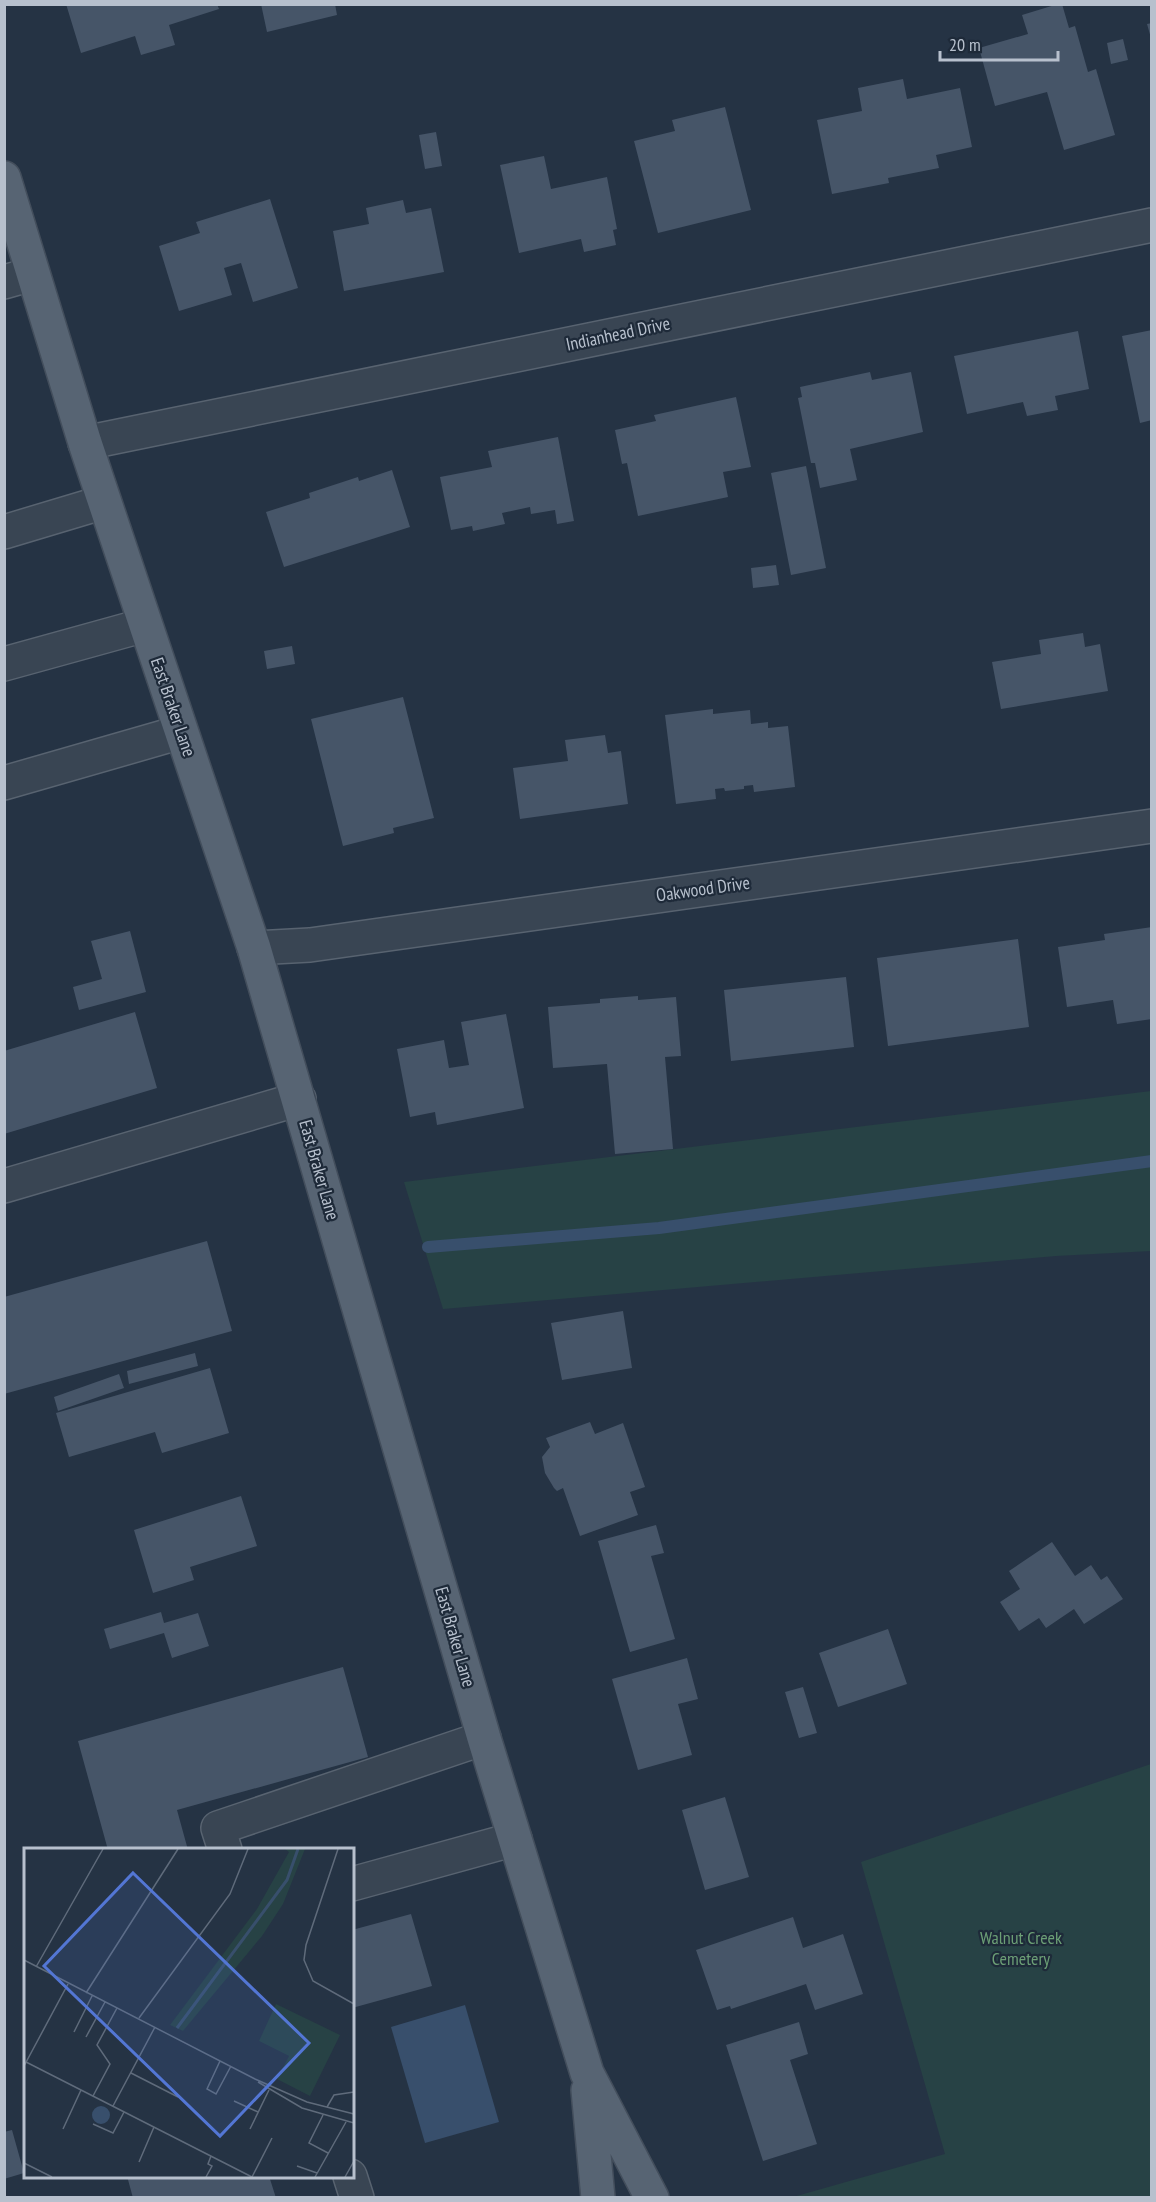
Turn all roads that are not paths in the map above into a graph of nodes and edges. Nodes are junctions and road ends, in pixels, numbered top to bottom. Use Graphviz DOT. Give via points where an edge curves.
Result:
graph roads {
  1 [pos="4,178"];
  2 [pos="1152,225"];
  3 [pos="18,278"];
  4 [pos="84,443"];
  5 [pos="104,502"];
  6 [pos="4,532"];
  7 [pos="146,625"];
  8 [pos="4,664"];
  9 [pos="182,732"];
  10 [pos="4,783"];
  11 [pos="1152,826"];
  12 [pos="254,948"];
  13 [pos="299,1099"];
  14 [pos="4,1186"];
  15 [pos="484,1738"];
  16 [pos="515,1839"];
  17 [pos="224,1848"];
  18 [pos="354,1883"];
  19 [pos="587,2073"];
  20 [pos="351,2178"];
  21 [pos="357,2198"];
  22 [pos="598,2198"];
  23 [pos="652,2198"];
  1 -- 3 [label="main road, East Braker Lane"];
  2 -- 4 [label="street, Indianhead Drive"];
  3 -- 4 [label="main road, East Braker Lane"];
  4 -- 5 [label="main road, East Braker Lane"];
  5 -- 6 [label="street"];
  5 -- 7 [label="main road, East Braker Lane"];
  7 -- 8 [label="street"];
  7 -- 9 [label="main road, East Braker Lane"];
  9 -- 10 [label="street"];
  9 -- 12 [label="main road, East Braker Lane"];
  11 -- 12 [label="street, Oakwood Drive" via="310,945"];
  12 -- 13 [label="main road, East Braker Lane"];
  13 -- 14 [label="street"];
  13 -- 15 [label="main road, East Braker Lane"];
  15 -- 16 [label="main road, East Braker Lane"];
  15 -- 17 [label="street" via="219,1828"];
  16 -- 18 [label="street"];
  16 -- 19 [label="main road, East Braker Lane"];
  19 -- 22 [label="main road, East Braker Lane"];
  19 -- 23 [label="main road, East Braker Lane"];
  20 -- 21 [label="street"];
}
